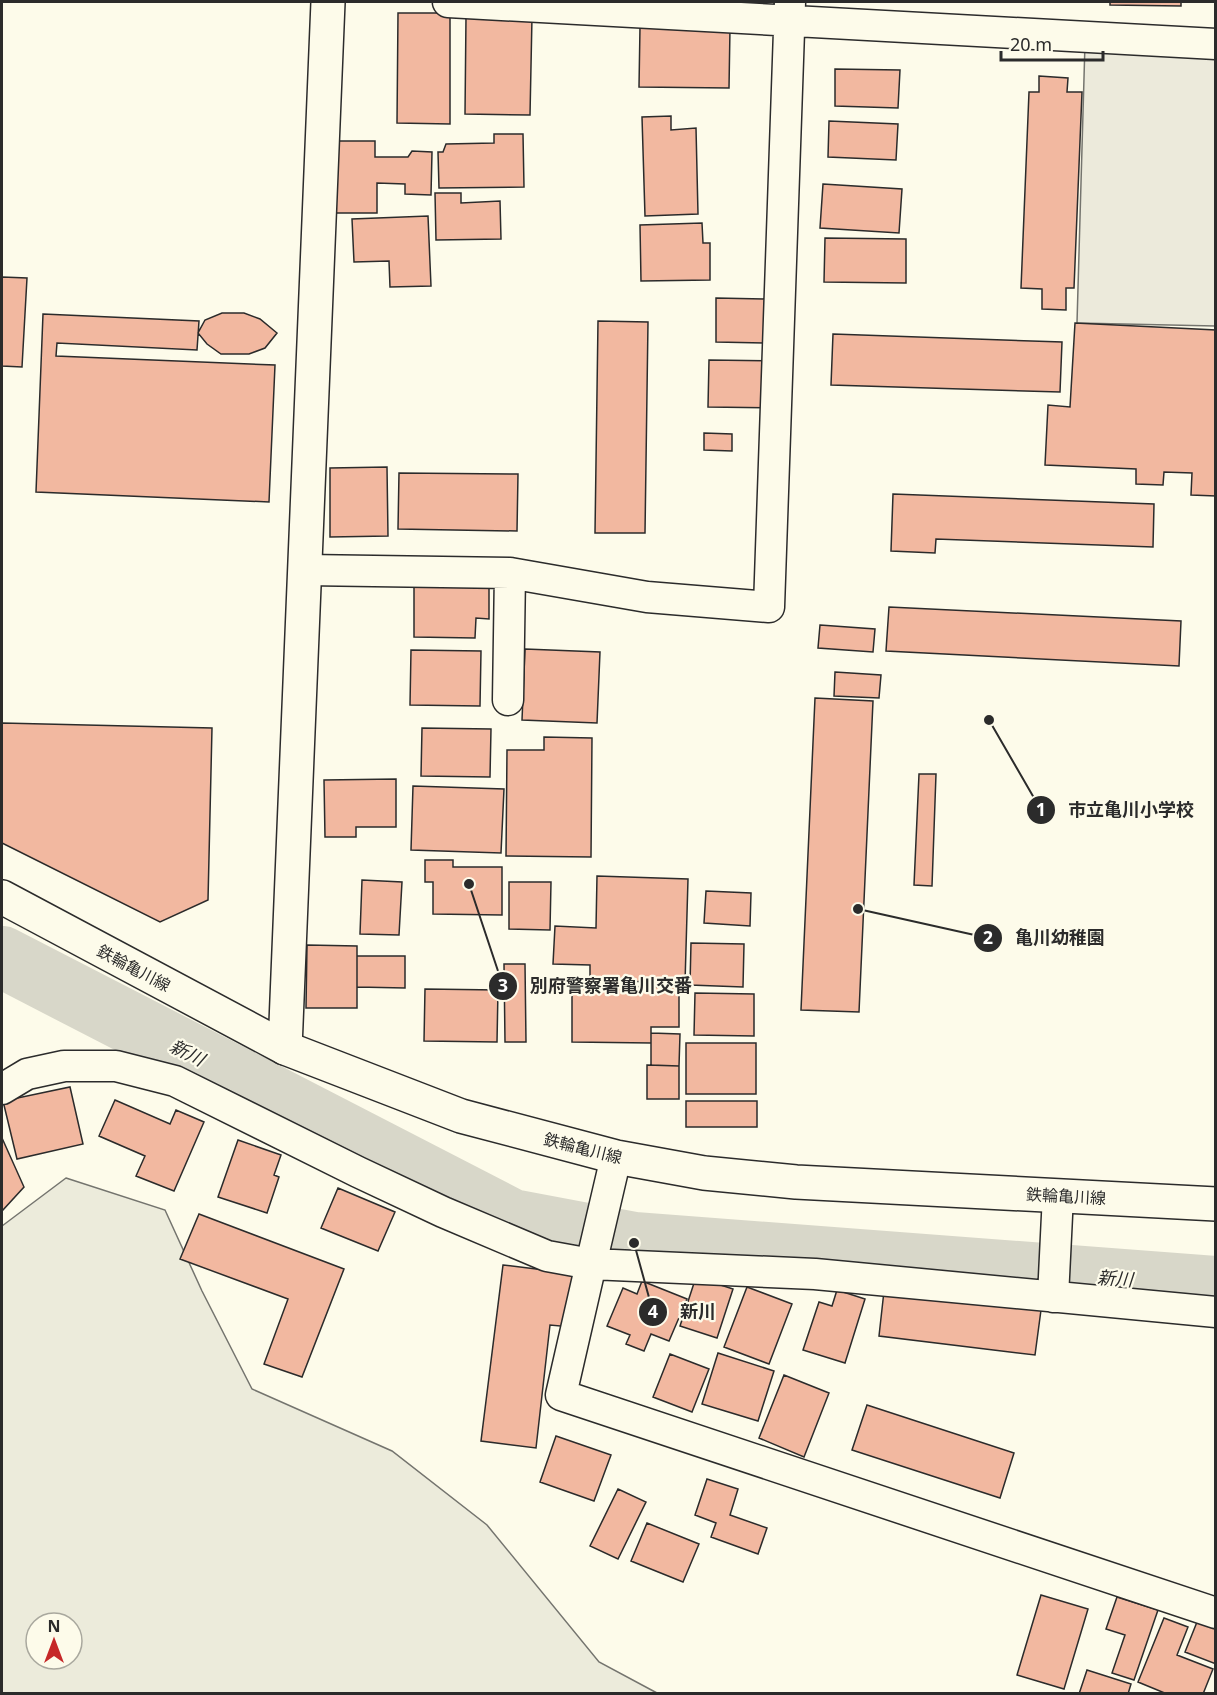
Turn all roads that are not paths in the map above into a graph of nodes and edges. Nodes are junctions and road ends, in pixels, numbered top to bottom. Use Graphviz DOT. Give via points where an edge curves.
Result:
graph roads {
  1 [pos="328,2"];
  2 [pos="448,2"];
  3 [pos="789,11"];
  4 [pos="1215,44"];
  5 [pos="306,570"];
  6 [pos="510,573"];
  7 [pos="508,700"];
  8 [pos="2,897"];
  9 [pos="285,1048"];
  10 [pos="6,1080"];
  11 [pos="616,1157"];
  12 [pos="1058,1195"];
  13 [pos="1215,1204"];
  14 [pos="591,1264"];
  15 [pos="1053,1297"];
  16 [pos="1215,1312"];
  17 [pos="1215,1612"];
  1 -- 5 [label="main road"];
  2 -- 3 [label="street"];
  3 -- 4 [label="street"];
  3 -- 6 [label="street" via="769,607 647,597"];
  5 -- 6 [label="street"];
  5 -- 9 [label="main road"];
  6 -- 7 [label="street"];
  8 -- 9 [label="main road, 鉄輪亀川線"];
  9 -- 11 [label="main road, 鉄輪亀川線" via="460,1116"];
  10 -- 14 [label="street" via="64,1066 116,1066 175,1081 443,1212 547,1256"];
  11 -- 12 [label="main road, 鉄輪亀川線" via="704,1173 796,1182"];
  11 -- 14 [label="street"];
  12 -- 13 [label="main road, 鉄輪亀川線"];
  12 -- 15 [label="street"];
  14 -- 15 [label="street" via="815,1275"];
  14 -- 17 [label="street" via="561,1395"];
  15 -- 16 [label="street"];
}
